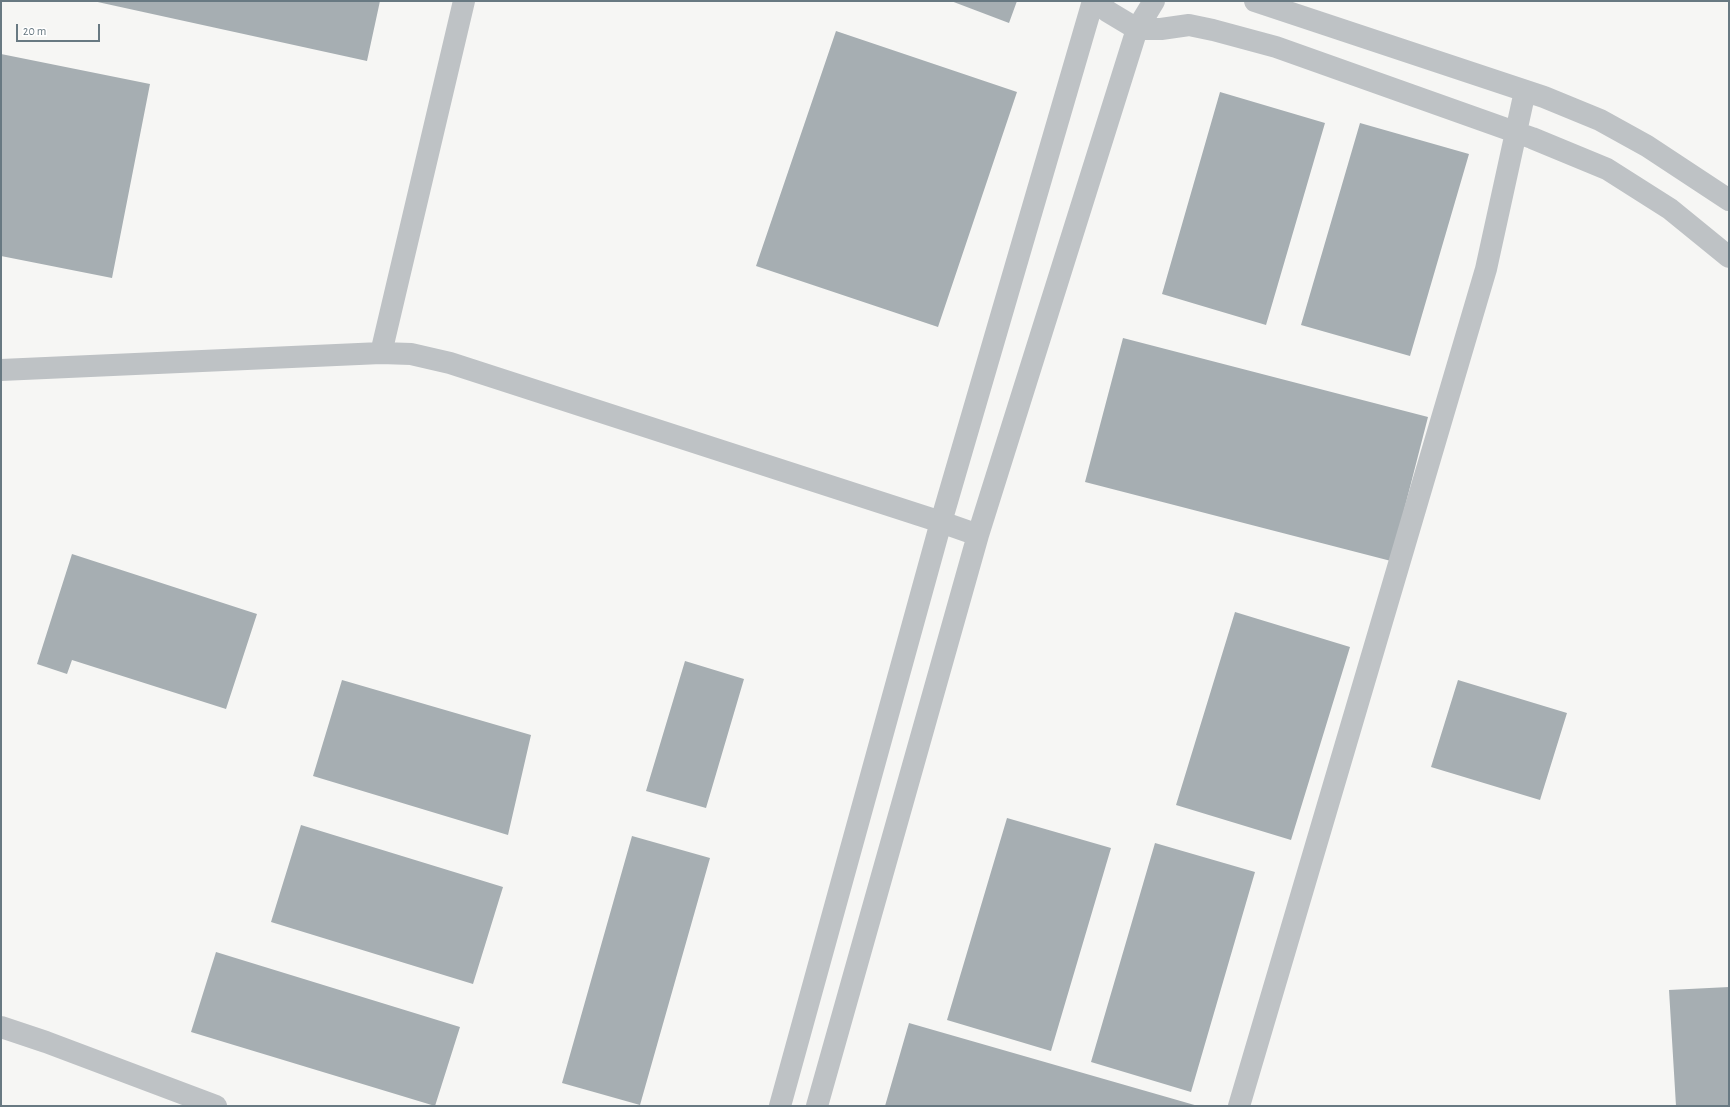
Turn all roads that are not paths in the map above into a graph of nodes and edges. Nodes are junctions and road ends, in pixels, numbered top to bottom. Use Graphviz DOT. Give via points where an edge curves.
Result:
graph roads {
  1 [pos="464,1"];
  2 [pos="1093,1"];
  3 [pos="1100,1"];
  4 [pos="1154,1"];
  5 [pos="1255,1"];
  6 [pos="1137,30"];
  7 [pos="1525,91"];
  8 [pos="1515,132"];
  9 [pos="1729,200"];
  10 [pos="1729,257"];
  11 [pos="380,353"];
  12 [pos="1,370"];
  13 [pos="941,522"];
  14 [pos="978,535"];
  15 [pos="1,1027"];
  16 [pos="216,1106"];
  17 [pos="780,1106"];
  18 [pos="817,1106"];
  19 [pos="1239,1106"];
  1 -- 11 [label="lane"];
  2 -- 13 [label="lane"];
  3 -- 6 [label="lane" via="1107,11"];
  4 -- 6 [label="lane"];
  5 -- 7 [label="lane"];
  6 -- 8 [label="lane" via="1161,30 1189,25 1262,43"];
  6 -- 14 [label="lane"];
  7 -- 8 [label="lane"];
  7 -- 9 [label="lane" via="1600,120 1647,146"];
  8 -- 10 [label="lane" via="1607,169 1670,208"];
  8 -- 19 [label="lane" via="1486,269"];
  11 -- 12 [label="lane"];
  11 -- 13 [label="lane" via="410,354 450,363"];
  13 -- 14 [label="lane"];
  13 -- 17 [label="lane"];
  14 -- 18 [label="lane"];
  15 -- 16 [label="lane"];
}
